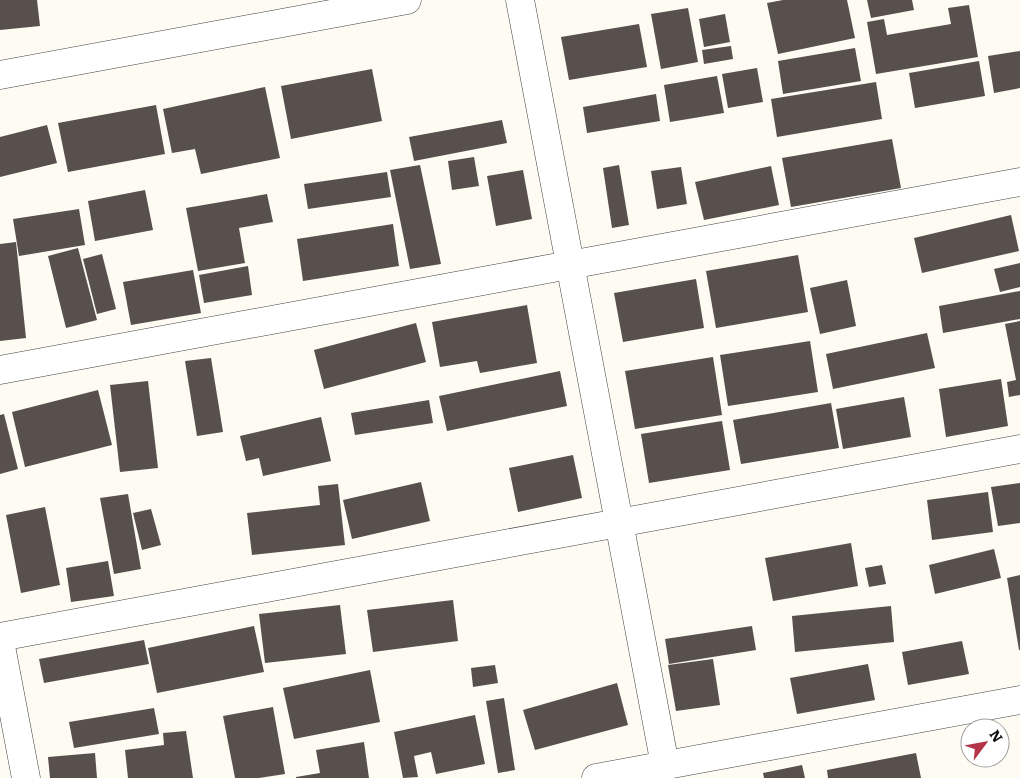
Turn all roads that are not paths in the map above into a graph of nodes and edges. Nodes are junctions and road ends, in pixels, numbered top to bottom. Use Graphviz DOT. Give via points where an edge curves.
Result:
graph roads {
  1 [pos="407,0"];
  2 [pos="520,0"];
  3 [pos="0,75"];
  4 [pos="1020,182"];
  5 [pos="570,265"];
  6 [pos="0,370"];
  7 [pos="1020,449"];
  8 [pos="618,523"];
  9 [pos="0,637"];
  10 [pos="0,641"];
  11 [pos="1020,700"];
  12 [pos="664,765"];
  13 [pos="26,778"];
  14 [pos="596,778"];
  1 -- 3 [label="street"];
  2 -- 5 [label="street"];
  4 -- 5 [label="street"];
  5 -- 6 [label="street"];
  5 -- 8 [label="street"];
  7 -- 8 [label="street"];
  8 -- 9 [label="street"];
  8 -- 12 [label="street"];
  10 -- 13 [label="street"];
  11 -- 12 [label="street"];
  12 -- 14 [label="street"];
}
